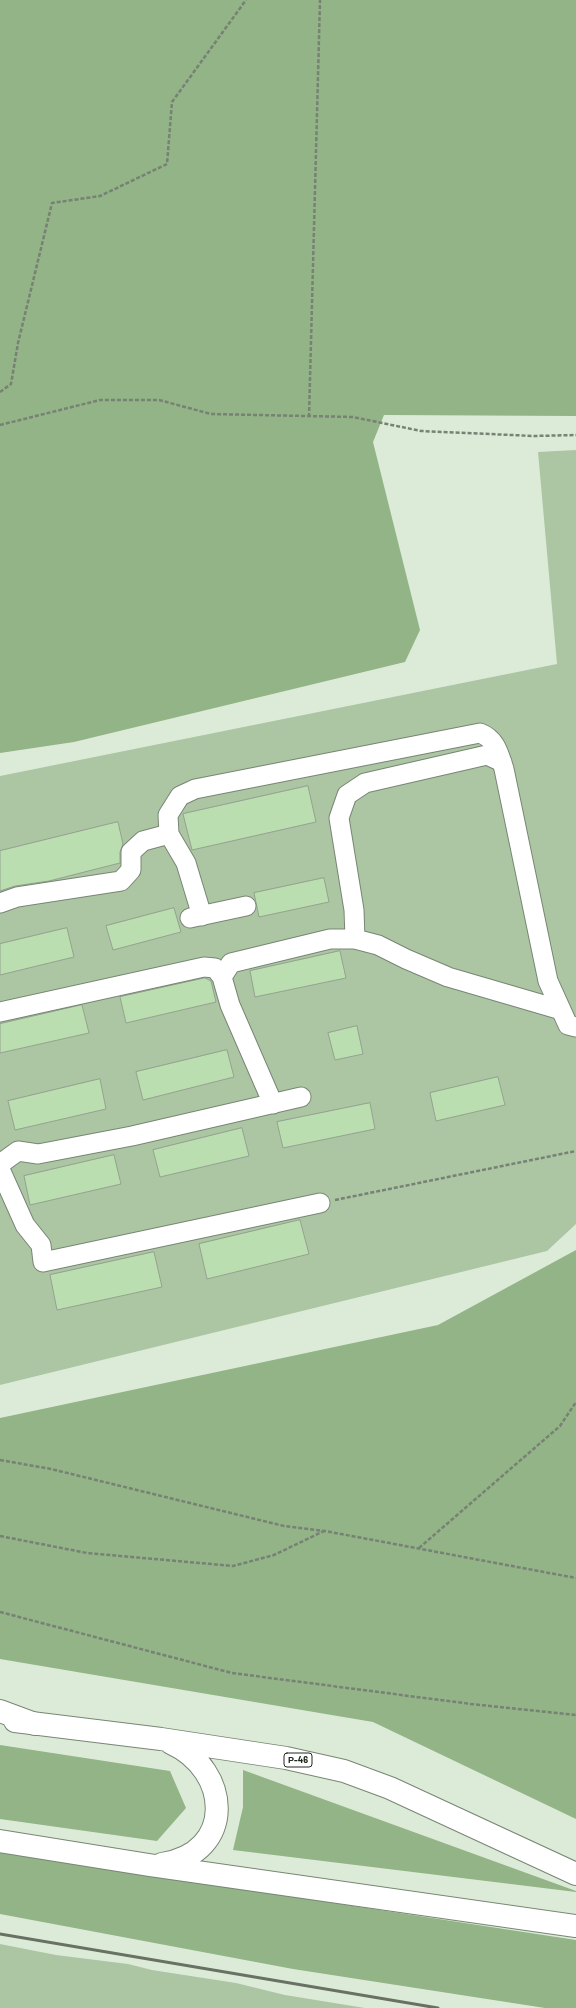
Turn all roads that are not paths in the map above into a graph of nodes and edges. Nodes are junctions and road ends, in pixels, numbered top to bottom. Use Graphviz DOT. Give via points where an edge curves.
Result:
graph roads {
  1 [pos="502,762"];
  2 [pos="169,834"];
  3 [pos="0,903"];
  4 [pos="246,906"];
  5 [pos="355,939"];
  6 [pos="222,977"];
  7 [pos="561,1010"];
  8 [pos="0,1012"];
  9 [pos="576,1028"];
  10 [pos="301,1097"];
  11 [pos="273,1104"];
  12 [pos="0,1164"];
  13 [pos="0,1169"];
  14 [pos="313,1205"];
  15 [pos="0,1711"];
  16 [pos="0,1719"];
  17 [pos="35,1724"];
  18 [pos="161,1739"];
  19 [pos="0,1841"];
  20 [pos="149,1865"];
  21 [pos="576,1874"];
  22 [pos="576,1926"];
  1 -- 2 [label="lane" via="489,736 480,733 195,790 180,796 168,815"];
  1 -- 5 [label="lane" via="487,755 365,783 347,795 338,818 354,910"];
  1 -- 7 [label="lane" via="548,981"];
  2 -- 3 [label="lane" via="143,841 131,852 131,870 121,880 17,897"];
  2 -- 4 [label="lane" via="186,863 196,917"];
  5 -- 6 [label="lane" via="330,939 232,963"];
  5 -- 7 [label="lane" via="378,944 406,959 448,976"];
  6 -- 8 [label="lane" via="215,968 204,967"];
  6 -- 11 [label="lane" via="230,1004"];
  7 -- 9 [label="lane" via="568,1025"];
  10 -- 11 [label="lane"];
  11 -- 12 [label="lane" via="38,1154 18,1151"];
  13 -- 14 [label="lane" via="25,1225 41,1245 43,1262"];
  15 -- 17 [label="main road"];
  16 -- 17 [label="main road, Р-46"];
  17 -- 18 [label="main road, Р-46"];
  18 -- 20 [label="main road" via="192,1756 207,1773 215,1796 217,1817 205,1844 188,1857"];
  18 -- 21 [label="main road, Р-46" via="318,1764 362,1777"];
  19 -- 20 [label="main road"];
  20 -- 22 [label="main road"];
}
